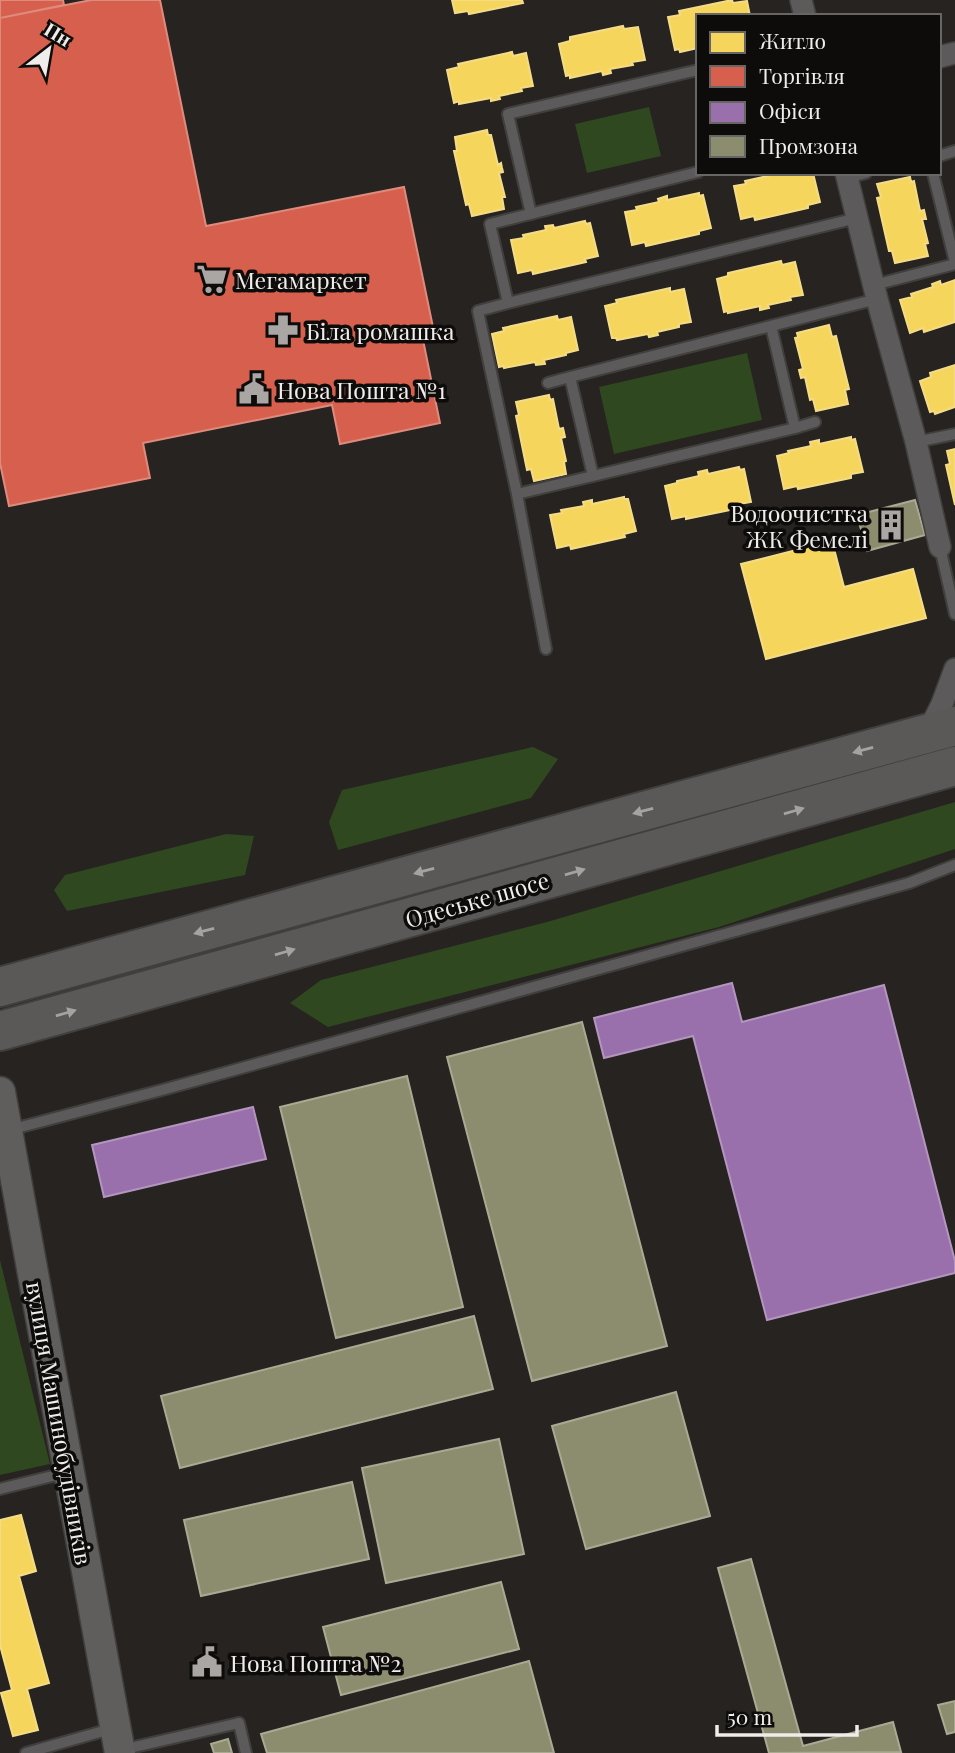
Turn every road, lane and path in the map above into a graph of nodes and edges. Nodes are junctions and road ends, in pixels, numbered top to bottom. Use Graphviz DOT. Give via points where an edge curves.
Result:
graph roads {
  1 [pos="696,70"];
  2 [pos="508,114"];
  3 [pos="495,116"];
  4 [pos="696,173"];
  5 [pos="853,175"];
  6 [pos="933,175"];
  7 [pos="531,214"];
  8 [pos="858,218"];
  9 [pos="955,263"];
  10 [pos="875,292"];
  11 [pos="509,303"];
  12 [pos="771,326"];
  13 [pos="570,377"];
  14 [pos="548,383"];
  15 [pos="815,422"];
  16 [pos="795,428"];
  17 [pos="955,434"];
  18 [pos="916,442"];
  19 [pos="593,476"];
  20 [pos="517,494"];
  21 [pos="940,547"];
  22 [pos="955,614"];
  23 [pos="546,649"];
  24 [pos="955,669"];
  25 [pos="942,729"];
  26 [pos="955,766"];
  27 [pos="955,865"];
  28 [pos="0,987"];
  29 [pos="0,1031"];
  30 [pos="0,1092"];
  31 [pos="3,1132"];
  32 [pos="69,1472"];
  33 [pos="0,1489"];
  34 [pos="123,1743"];
  35 [pos="26,1753"];
  36 [pos="246,1753"];
  1 -- 2 [label="lane"];
  2 -- 3 [label="lane"];
  2 -- 7 [label="lane"];
  4 -- 7 [label="lane"];
  5 -- 8 [label="street"];
  6 -- 9 [label="lane"];
  7 -- 11 [label="lane" via="490,224"];
  8 -- 10 [label="street"];
  8 -- 11 [label="lane"];
  9 -- 10 [label="lane"];
  10 -- 12 [label="lane"];
  10 -- 18 [label="street"];
  11 -- 20 [label="lane" via="478,311"];
  12 -- 13 [label="lane"];
  12 -- 16 [label="lane"];
  13 -- 14 [label="lane"];
  13 -- 19 [label="lane"];
  15 -- 16 [label="lane"];
  16 -- 19 [label="lane"];
  17 -- 18 [label="lane"];
  18 -- 21 [label="street"];
  19 -- 20 [label="lane"];
  20 -- 23 [label="lane"];
  21 -- 22 [label="lane"];
  24 -- 25 [label="street" via="942,704"];
  25 -- 28 [label="highway, Одеське шосе, one-way"];
  29 -- 26 [label="highway, Одеське шосе, one-way"];
  27 -- 31 [label="lane" via="909,883"];
  30 -- 31 [label="street, вулиця Машинобудівників"];
  31 -- 32 [label="street, вулиця Машинобудівників"];
  32 -- 33 [label="lane"];
  32 -- 34 [label="street, вулиця Машинобудівників"];
  34 -- 35 [label="lane"];
  34 -- 36 [label="lane" via="239,1723"];
}
